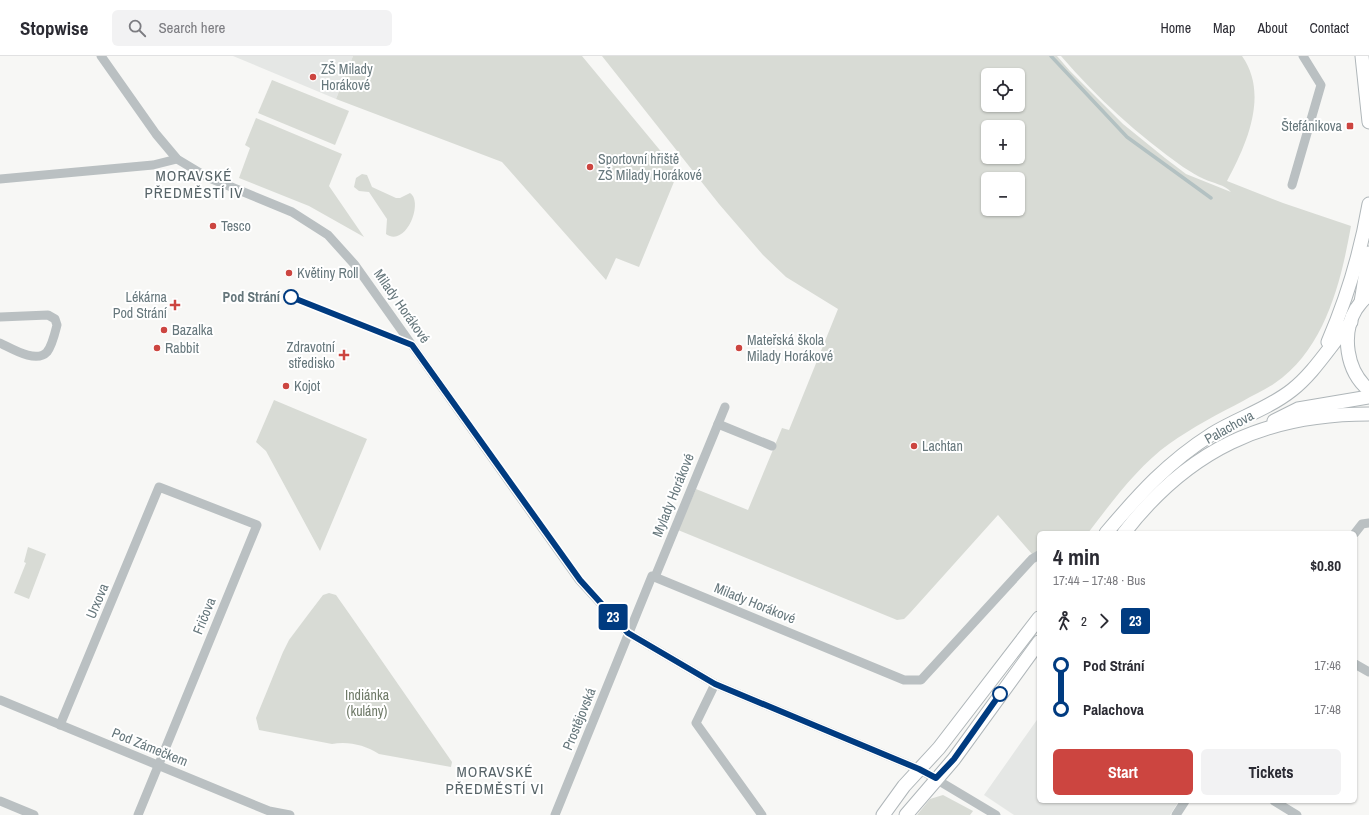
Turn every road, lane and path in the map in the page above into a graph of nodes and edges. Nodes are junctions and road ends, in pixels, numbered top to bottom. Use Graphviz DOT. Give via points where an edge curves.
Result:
graph roads {
  1 [pos="102,56"];
  2 [pos="1303,56"];
  3 [pos="1362,56"];
  4 [pos="1369,122"];
  5 [pos="177,159"];
  6 [pos="0,180"];
  7 [pos="1292,185"];
  8 [pos="1369,204"];
  9 [pos="1369,253"];
  10 [pos="1365,299"];
  11 [pos="0,317"];
  12 [pos="1351,322"];
  13 [pos="0,343"];
  14 [pos="1321,359"];
  15 [pos="1369,390"];
  16 [pos="1369,397"];
  17 [pos="725,408"];
  18 [pos="1369,414"];
  19 [pos="718,424"];
  20 [pos="1252,432"];
  21 [pos="772,446"];
  22 [pos="159,487"];
  23 [pos="1369,523"];
  24 [pos="1108,531"];
  25 [pos="1126,531"];
  26 [pos="1357,531"];
  27 [pos="1037,556"];
  28 [pos="655,577"];
  29 [pos="1037,621"];
  30 [pos="628,633"];
  31 [pos="1037,645"];
  32 [pos="1357,665"];
  33 [pos="1369,672"];
  34 [pos="715,684"];
  35 [pos="0,700"];
  36 [pos="60,725"];
  37 [pos="158,766"];
  38 [pos="919,769"];
  39 [pos="936,778"];
  40 [pos="0,801"];
  41 [pos="1184,803"];
  42 [pos="1277,803"];
  43 [pos="34,815"];
  44 [pos="138,815"];
  45 [pos="290,815"];
  46 [pos="555,815"];
  47 [pos="762,815"];
  48 [pos="883,815"];
  49 [pos="906,815"];
  50 [pos="996,815"];
  51 [pos="1176,815"];
  52 [pos="1297,815"];
  1 -- 5 [label="street, Milady Horákové" via="156,134"];
  2 -- 7 [label="street" via="1321,86"];
  3 -- 4 [label="street"];
  5 -- 6 [label="street" via="153,165"];
  5 -- 30 [label="street, Milady Horákové" via="207,177 292,212 328,235 356,265 580,580"];
  8 -- 14 [label="street" via="1364,235 1344,301"];
  9 -- 10 [label="street"];
  10 -- 12 [label="street"];
  11 -- 13 [label="street" via="48,315 55,319 57,325 47,352 40,356 33,357"];
  12 -- 14 [label="street, Palachova"];
  12 -- 15 [label="street" via="1346,339 1348,353 1352,366"];
  14 -- 24 [label="street, Palachova" via="1291,391 1269,406 1213,434 1181,455 1159,473"];
  16 -- 20 [label="street" via="1298,409"];
  17 -- 19 [label="street, Mylady Horákové"];
  18 -- 20 [label="street, Palachova" via="1309,418"];
  19 -- 21 [label="street"];
  19 -- 28 [label="street, Mylady Horákové"];
  20 -- 25 [label="street, Palachova" via="1187,469 1148,504"];
  22 -- 36 [label="street, Urxova"];
  22 -- 37 [label="street, Fričova" via="257,526"];
  23 -- 26 [label="street" via="1362,524"];
  27 -- 28 [label="street, Milady Horákové" via="921,680 904,680"];
  28 -- 30 [label="street" via="652,576"];
  29 -- 38 [label="street" via="939,748"];
  30 -- 34 [label="street, Milady Horákové"];
  30 -- 46 [label="street, Prostějovská"];
  31 -- 39 [label="street" via="954,759"];
  32 -- 33 [label="street"];
  34 -- 38 [label="street, Milady Horákové"];
  34 -- 47 [label="street" via="696,723"];
  35 -- 36 [label="street, Pod Zámečkem"];
  36 -- 37 [label="street, Pod Zámečkem"];
  37 -- 44 [label="street, Fričova"];
  37 -- 45 [label="street, Pod Zámečkem" via="269,811"];
  38 -- 39 [label="street, Milady Horákové"];
  38 -- 48 [label="street"];
  39 -- 49 [label="street"];
  39 -- 50 [label="street, Milady Horákové"];
  40 -- 43 [label="street"];
  41 -- 51 [label="street"];
  42 -- 52 [label="street"];
}
